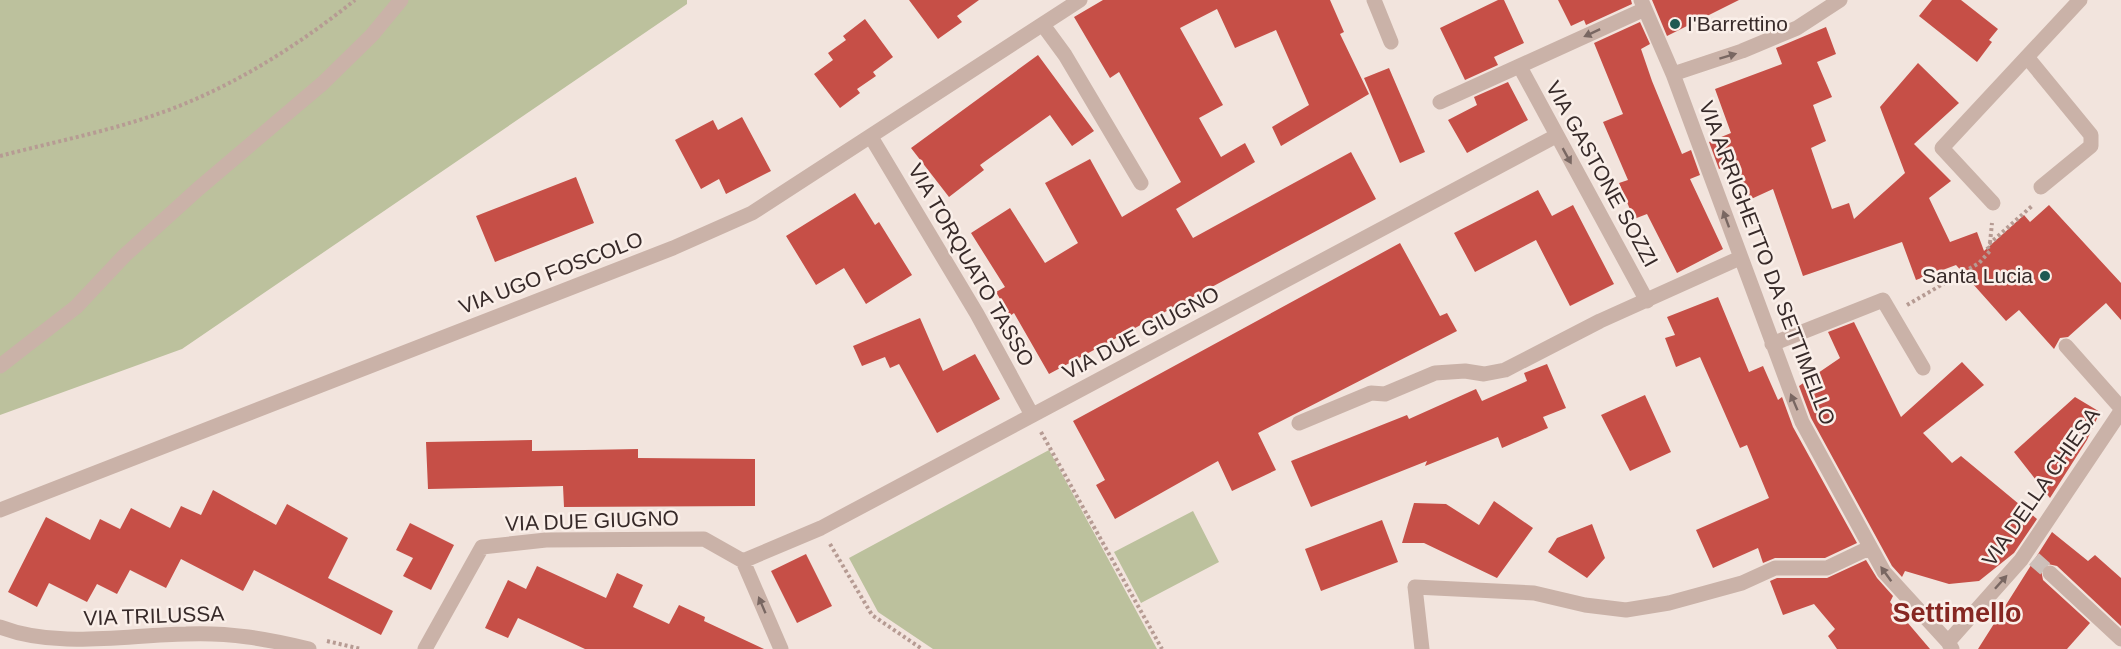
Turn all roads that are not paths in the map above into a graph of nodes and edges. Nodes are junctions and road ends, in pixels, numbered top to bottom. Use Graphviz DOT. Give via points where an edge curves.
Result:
graph roads {
  1 [pos="401,0"];
  2 [pos="1080,0"];
  3 [pos="1374,0"];
  4 [pos="1840,0"];
  5 [pos="2080,0"];
  6 [pos="1643,4"];
  7 [pos="1044,25"];
  8 [pos="1390,42"];
  9 [pos="2027,57"];
  10 [pos="1520,67"];
  11 [pos="1672,74"];
  12 [pos="1440,102"];
  13 [pos="1556,135"];
  14 [pos="871,137"];
  15 [pos="1141,183"];
  16 [pos="2041,187"];
  17 [pos="1993,203"];
  18 [pos="1740,258"];
  19 [pos="1647,301"];
  20 [pos="1772,344"];
  21 [pos="2066,346"];
  22 [pos="0,366"];
  23 [pos="1923,368"];
  24 [pos="2121,410"];
  25 [pos="1032,415"];
  26 [pos="1299,423"];
  27 [pos="0,510"];
  28 [pos="1869,548"];
  29 [pos="743,561"];
  30 [pos="2049,573"];
  31 [pos="0,627"];
  32 [pos="2121,639"];
  33 [pos="1950,645"];
  34 [pos="309,649"];
  35 [pos="425,649"];
  36 [pos="782,649"];
  37 [pos="1422,649"];
  1 -- 22 [label="street" via="323,83 124,256 76,307"];
  2 -- 7 [label="street, VIA UGO FOSCOLO"];
  3 -- 8 [label="street"];
  11 -- 4 [label="street, one-way" via="1797,28"];
  5 -- 9 [label="street"];
  6 -- 10 [label="street, one-way"];
  6 -- 11 [label="street, VIA ARRIGHETTO DA SETTIMELLO"];
  7 -- 14 [label="street, VIA UGO FOSCOLO"];
  7 -- 15 [label="street"];
  9 -- 16 [label="street" via="2091,135 2091,146"];
  9 -- 17 [label="street" via="1942,148"];
  10 -- 12 [label="street"];
  10 -- 13 [label="street, VIA GASTONE SOZZI"];
  18 -- 11 [label="street, VIA ARRIGHETTO DA SETTIMELLO, one-way"];
  13 -- 19 [label="street, VIA GASTONE SOZZI, one-way"];
  13 -- 25 [label="street, VIA DUE GIUGNO"];
  14 -- 25 [label="street, VIA TORQUATO TASSO" via="977,314"];
  14 -- 27 [label="street, VIA UGO FOSCOLO" via="752,213 673,248"];
  18 -- 19 [label="street"];
  18 -- 20 [label="street, VIA ARRIGHETTO DA SETTIMELLO"];
  19 -- 26 [label="street" via="1505,370 1484,374 1435,373 1385,394 1371,393"];
  20 -- 23 [label="street" via="1883,300"];
  28 -- 20 [label="street, VIA ARRIGHETTO DA SETTIMELLO, one-way" via="1802,422"];
  21 -- 24 [label="street"];
  33 -- 24 [label="street, VIA DELLA CHIESA, one-way" via="2031,555"];
  25 -- 29 [label="street, VIA DUE GIUGNO" via="821,528"];
  33 -- 28 [label="street, VIA ARRIGHETTO DA SETTIMELLO, one-way" via="1902,594"];
  28 -- 37 [label="street" via="1827,568 1775,568 1742,583 1626,610 1534,593 1415,586"];
  29 -- 35 [label="street, VIA DUE GIUGNO" via="704,540 546,540 482,547"];
  36 -- 29 [label="street, one-way"];
  30 -- 32 [label="street"];
  31 -- 34 [label="street, VIA TRILUSSA" via="49,641 218,633"];
}
